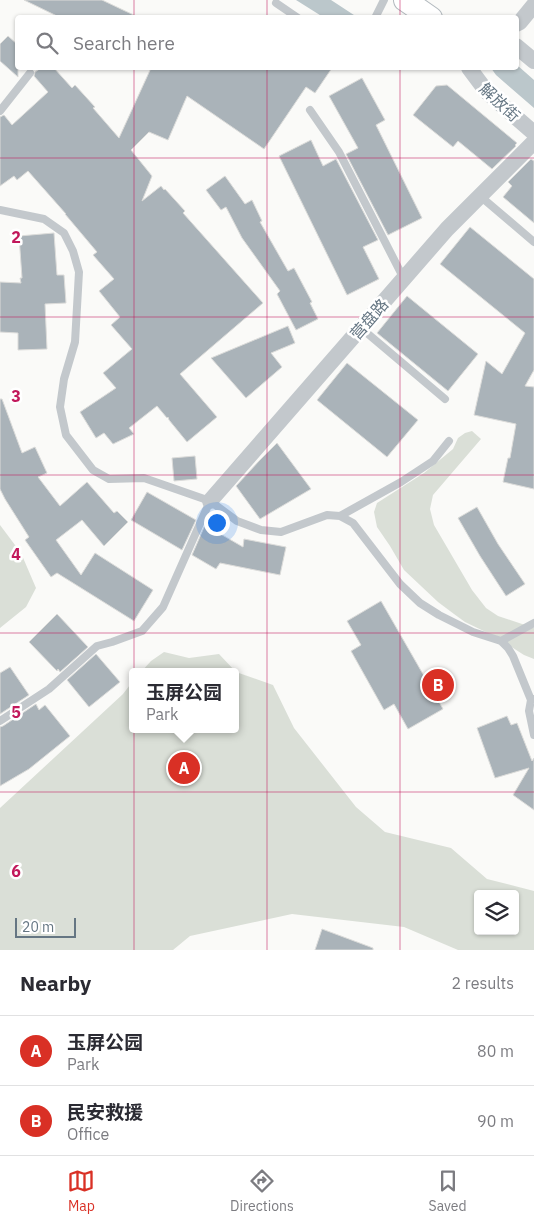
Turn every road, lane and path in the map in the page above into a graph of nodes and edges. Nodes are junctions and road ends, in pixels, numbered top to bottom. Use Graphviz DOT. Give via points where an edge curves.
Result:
graph roads {
  1 [pos="384,0"];
  2 [pos="405,0"];
  3 [pos="276,2"];
  4 [pos="534,5"];
  5 [pos="294,15"];
  6 [pos="376,15"];
  7 [pos="426,15"];
  8 [pos="519,22"];
  9 [pos="519,48"];
  10 [pos="534,61"];
  11 [pos="470,70"];
  12 [pos="30,73"];
  13 [pos="310,110"];
  14 [pos="0,111"];
  15 [pos="534,133"];
  16 [pos="534,142"];
  17 [pos="480,196"];
  18 [pos="0,210"];
  19 [pos="534,242"];
  20 [pos="404,279"];
  21 [pos="361,328"];
  22 [pos="445,399"];
  23 [pos="450,441"];
  24 [pos="210,501"];
  25 [pos="340,516"];
  26 [pos="534,623"];
  27 [pos="501,641"];
  28 [pos="533,699"];
  29 [pos="0,721"];
  30 [pos="534,735"];
  1 -- 6 [label="lane"];
  2 -- 7 [label="street"];
  3 -- 5 [label="lane"];
  4 -- 8 [label="street"];
  9 -- 10 [label="street"];
  11 -- 15 [label="street, 解放街" via="487,92"];
  12 -- 14 [label="lane"];
  13 -- 20 [label="lane" via="339,152"];
  16 -- 17 [label="street, 营盘路"];
  17 -- 19 [label="lane"];
  17 -- 20 [label="street, 营盘路"];
  18 -- 24 [label="lane" via="44,219 64,233 73,251 79,272 75,342 64,378 60,407 66,435 93,470 109,479 144,478"];
  20 -- 21 [label="street, 营盘路"];
  21 -- 22 [label="lane"];
  21 -- 24 [label="street, 营盘路"];
  23 -- 25 [label="lane" via="433,462"];
  24 -- 25 [label="lane" via="237,521 261,530 281,532 327,515"];
  24 -- 29 [label="lane" via="163,607 142,631 97,646 49,688"];
  25 -- 27 [label="lane" via="353,522 400,584 420,603 473,632"];
  26 -- 27 [label="lane"];
  27 -- 28 [label="lane" via="513,656"];
  28 -- 30 [label="lane" via="529,711"];
}
